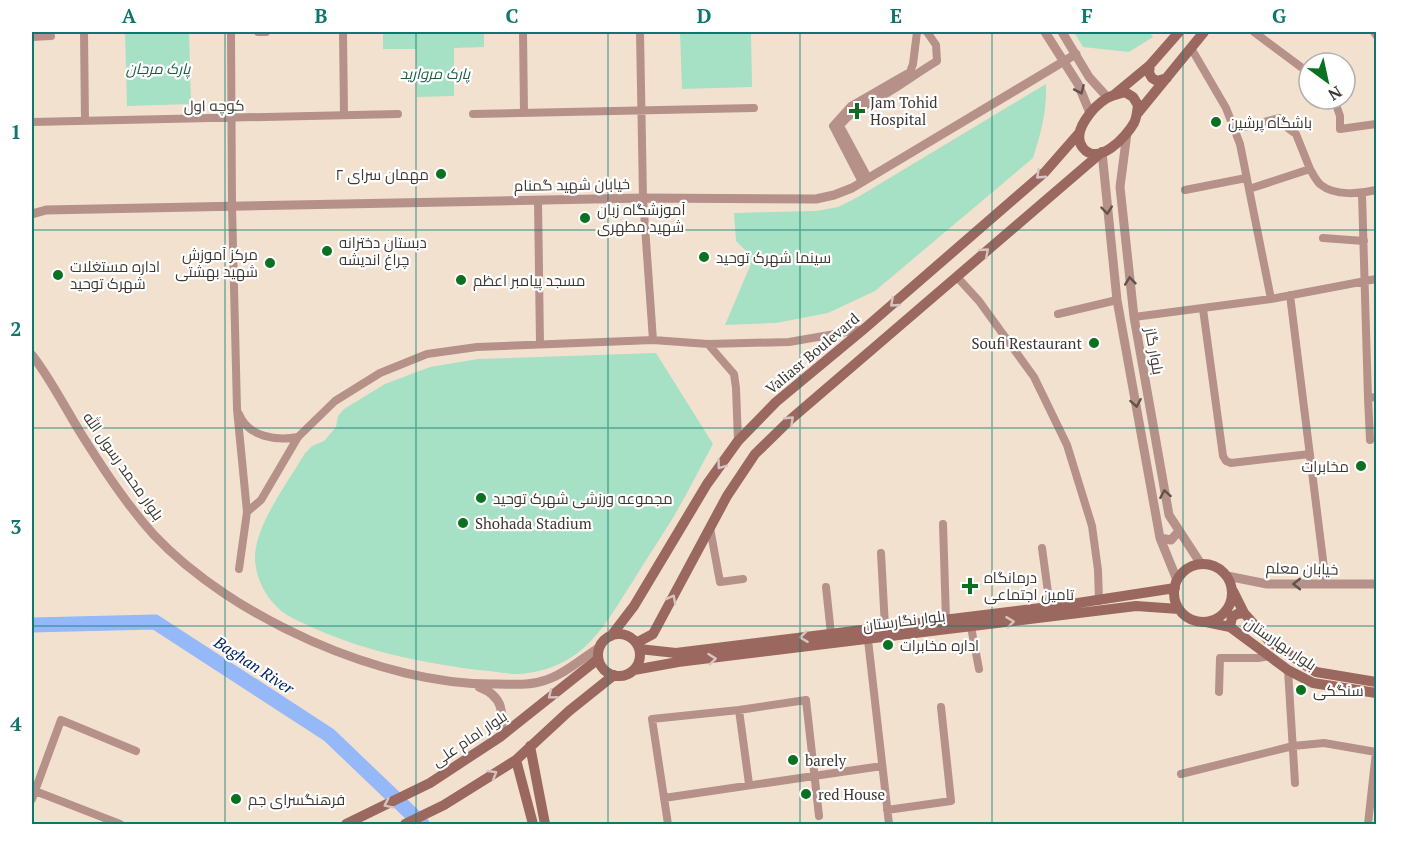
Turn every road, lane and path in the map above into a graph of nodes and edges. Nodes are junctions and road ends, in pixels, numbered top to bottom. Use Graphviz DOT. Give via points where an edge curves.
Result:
graph roads {
  1 [pos="84,32"];
  2 [pos="231,32"];
  3 [pos="258,32"];
  4 [pos="266,32"];
  5 [pos="343,32"];
  6 [pos="523,32"];
  7 [pos="640,32"];
  8 [pos="917,32"];
  9 [pos="927,32"];
  10 [pos="1045,32"];
  11 [pos="1062,32"];
  12 [pos="1179,32"];
  13 [pos="1204,32"];
  14 [pos="1254,32"];
  15 [pos="1374,32"];
  16 [pos="1377,35"];
  17 [pos="51,36"];
  18 [pos="32,37"];
  19 [pos="1191,48"];
  20 [pos="1076,54"];
  21 [pos="1064,61"];
  22 [pos="1297,63"];
  23 [pos="1150,65"];
  24 [pos="1167,78"];
  25 [pos="1111,96"];
  26 [pos="754,108"];
  27 [pos="641,111"];
  28 [pos="1338,111"];
  29 [pos="524,113"];
  30 [pos="1090,113"];
  31 [pos="398,114"];
  32 [pos="473,114"];
  33 [pos="1137,114"];
  34 [pos="345,115"];
  35 [pos="231,118"];
  36 [pos="85,121"];
  37 [pos="32,123"];
  38 [pos="1377,124"];
  39 [pos="1234,130"];
  40 [pos="1080,132"];
  41 [pos="1127,133"];
  42 [pos="1102,152"];
  43 [pos="1310,169"];
  44 [pos="1121,175"];
  45 [pos="1105,178"];
  46 [pos="1246,178"];
  47 [pos="865,180"];
  48 [pos="1249,189"];
  49 [pos="1185,190"];
  50 [pos="1377,190"];
  51 [pos="1362,194"];
  52 [pos="643,198"];
  53 [pos="538,200"];
  54 [pos="232,206"];
  55 [pos="32,214"];
  56 [pos="1323,238"];
  57 [pos="1364,241"];
  58 [pos="957,277"];
  59 [pos="1377,279"];
  60 [pos="1365,280"];
  61 [pos="1290,295"];
  62 [pos="1271,299"];
  63 [pos="1117,300"];
  64 [pos="1203,309"];
  65 [pos="1058,314"];
  66 [pos="1134,317"];
  67 [pos="864,329"];
  68 [pos="652,340"];
  69 [pos="540,344"];
  70 [pos="708,344"];
  71 [pos="32,355"];
  72 [pos="1377,397"];
  73 [pos="1368,398"];
  74 [pos="237,410"];
  75 [pos="297,437"];
  76 [pos="1370,440"];
  77 [pos="738,441"];
  78 [pos="1310,454"];
  79 [pos="247,512"];
  80 [pos="944,524"];
  81 [pos="710,528"];
  82 [pos="1179,531"];
  83 [pos="1160,538"];
  84 [pos="1042,549"];
  85 [pos="881,553"];
  86 [pos="1201,564"];
  87 [pos="239,569"];
  88 [pos="1227,576"];
  89 [pos="743,579"];
  90 [pos="1176,584"];
  91 [pos="1326,584"];
  92 [pos="1377,584"];
  93 [pos="826,586"];
  94 [pos="1232,590"];
  95 [pos="1099,601"];
  96 [pos="1050,607"];
  97 [pos="1179,609"];
  98 [pos="1244,613"];
  99 [pos="946,620"];
  100 [pos="1206,622"];
  101 [pos="885,627"];
  102 [pos="971,627"];
  103 [pos="1230,627"];
  104 [pos="831,634"];
  105 [pos="610,636"];
  106 [pos="868,640"];
  107 [pos="638,646"];
  108 [pos="600,647"];
  109 [pos="1270,656"];
  110 [pos="598,659"];
  111 [pos="979,669"];
  112 [pos="634,670"];
  113 [pos="1288,670"];
  114 [pos="614,675"];
  115 [pos="1377,682"];
  116 [pos="474,685"];
  117 [pos="1219,692"];
  118 [pos="1377,693"];
  119 [pos="941,707"];
  120 [pos="739,710"];
  121 [pos="500,737"];
  122 [pos="530,746"];
  123 [pos="1293,746"];
  124 [pos="136,751"];
  125 [pos="1376,752"];
  126 [pos="516,760"];
  127 [pos="882,766"];
  128 [pos="1181,774"];
  129 [pos="815,775"];
  130 [pos="1295,783"];
  131 [pos="749,784"];
  132 [pos="33,795"];
  133 [pos="664,798"];
  134 [pos="887,810"];
  135 [pos="819,816"];
  136 [pos="120,825"];
  137 [pos="346,825"];
  138 [pos="405,825"];
  139 [pos="533,825"];
  140 [pos="545,825"];
  141 [pos="668,825"];
  142 [pos="889,825"];
  143 [pos="1368,825"];
  1 -- 36 [label="street"];
  2 -- 35 [label="street"];
  3 -- 4 [label="street"];
  5 -- 34 [label="street"];
  6 -- 29 [label="street"];
  7 -- 27 [label="street"];
  8 -- 47 [label="street" via="910,72 851,106 833,126"];
  9 -- 47 [label="street" via="936,45 937,61 847,116 840,126"];
  10 -- 21 [label="street"];
  11 -- 20 [label="street"];
  12 -- 23 [label="main road"];
  13 -- 19 [label="main road"];
  14 -- 22 [label="street"];
  15 -- 16 [label="street"];
  17 -- 18 [label="street"];
  19 -- 24 [label="main road"];
  19 -- 39 [label="street" via="1226,108"];
  20 -- 21 [label="street, خیابان شهید گمنام"];
  20 -- 25 [label="street" via="1089,77"];
  21 -- 30 [label="street, one-way"];
  21 -- 47 [label="street, خیابان شهید گمنام"];
  23 -- 24 [label="main road" via="1152,78"];
  23 -- 25 [label="main road"];
  24 -- 33 [label="main road"];
  25 -- 30 [label="main road"];
  25 -- 33 [label="main road" via="1125,92 1133,97 1138,105"];
  26 -- 27 [label="street"];
  27 -- 29 [label="street"];
  27 -- 52 [label="street"];
  28 -- 38 [label="street" via="1340,129"];
  29 -- 32 [label="street"];
  30 -- 40 [label="main road, Valiasr Boulevard"];
  31 -- 34 [label="street, کوچه اول"];
  33 -- 41 [label="main road"];
  34 -- 35 [label="street, کوچه اول"];
  35 -- 36 [label="street, کوچه اول"];
  35 -- 54 [label="street"];
  36 -- 37 [label="street, کوچه اول"];
  39 -- 43 [label="street" via="1280,118 1296,134"];
  39 -- 46 [label="street"];
  40 -- 42 [label="main road" via="1079,142 1084,150 1092,154"];
  40 -- 67 [label="main road, Valiasr Boulevard, one-way" via="1045,172"];
  41 -- 42 [label="main road"];
  41 -- 44 [label="street, بلوار گاز"];
  42 -- 45 [label="street, بلوار گاز"];
  58 -- 42 [label="main road, one-way"];
  43 -- 48 [label="street"];
  43 -- 51 [label="street" via="1320,184 1332,191"];
  44 -- 45 [label="street" via="1114,169 1107,171"];
  66 -- 44 [label="street, بلوار گاز, one-way"];
  45 -- 63 [label="street, بلوار گاز, one-way"];
  46 -- 48 [label="street"];
  46 -- 49 [label="street"];
  47 -- 52 [label="street, خیابان شهید گمنام" via="816,199"];
  48 -- 62 [label="street"];
  50 -- 51 [label="street"];
  51 -- 57 [label="street"];
  52 -- 53 [label="street, خیابان شهید گمنام"];
  52 -- 68 [label="street"];
  53 -- 54 [label="street, خیابان شهید گمنام"];
  53 -- 69 [label="street"];
  54 -- 55 [label="street, خیابان شهید گمنام" via="46,210"];
  54 -- 74 [label="street"];
  56 -- 57 [label="street"];
  57 -- 60 [label="street"];
  81 -- 58 [label="main road, one-way" via="755,454 791,418"];
  58 -- 95 [label="street" via="1034,377 1067,445 1092,526"];
  59 -- 60 [label="street"];
  60 -- 61 [label="street"];
  60 -- 73 [label="street"];
  61 -- 62 [label="street"];
  61 -- 78 [label="street"];
  62 -- 64 [label="street"];
  63 -- 65 [label="street"];
  63 -- 83 [label="street, بلوار گاز, one-way"];
  64 -- 66 [label="street"];
  64 -- 78 [label="street" via="1226,461"];
  82 -- 66 [label="street, بلوار گاز, one-way" via="1169,515"];
  67 -- 70 [label="street" via="789,342"];
  67 -- 77 [label="main road, Valiasr Boulevard" via="776,402"];
  68 -- 69 [label="street"];
  68 -- 70 [label="street"];
  69 -- 75 [label="street" via="427,354 380,373 335,401"];
  70 -- 77 [label="street" via="734,374"];
  71 -- 116 [label="street, بلوار محمد رسول الله" via="129,504 173,554 203,580 328,648 403,673"];
  72 -- 73 [label="street"];
  73 -- 76 [label="street"];
  74 -- 75 [label="street" via="256,433 277,439"];
  74 -- 79 [label="street"];
  75 -- 79 [label="street" via="261,500"];
  77 -- 105 [label="main road, Valiasr Boulevard, one-way" via="707,484 634,606"];
  78 -- 91 [label="street"];
  79 -- 87 [label="street"];
  80 -- 99 [label="street"];
  81 -- 89 [label="street" via="720,582"];
  107 -- 81 [label="main road, one-way" via="653,634"];
  82 -- 83 [label="street" via="1171,540"];
  82 -- 86 [label="street, بلوار گاز"];
  83 -- 90 [label="street, بلوار گاز"];
  84 -- 96 [label="street"];
  85 -- 101 [label="street"];
  86 -- 88 [label="main road" via="1216,566"];
  86 -- 90 [label="main road" via="1187,569"];
  91 -- 88 [label="street, خیابان معلم, one-way" via="1267,584"];
  88 -- 94 [label="main road"];
  90 -- 95 [label="main road, بلوار نگارستان"];
  90 -- 97 [label="main road" via="1174,595"];
  91 -- 92 [label="street, خیابان معلم"];
  93 -- 104 [label="street"];
  94 -- 98 [label="main road, بلوار بهارستان"];
  94 -- 100 [label="main road" via="1226,612"];
  95 -- 96 [label="main road, بلوار نگارستان"];
  96 -- 99 [label="main road, بلوار نگارستان"];
  97 -- 100 [label="main road" via="1191,619"];
  102 -- 97 [label="main road, بلوار نگارستان, one-way" via="1136,606"];
  98 -- 103 [label="main road" via="1232,617"];
  98 -- 115 [label="main road, بلوار بهارستان" via="1269,641 1316,672"];
  99 -- 101 [label="main road, بلوار نگارستان"];
  100 -- 103 [label="main road, بلوار بهارستان"];
  101 -- 104 [label="main road, بلوار نگارستان"];
  102 -- 106 [label="main road, بلوار نگارستان"];
  102 -- 111 [label="street"];
  103 -- 109 [label="main road, بلوار بهارستان"];
  104 -- 107 [label="main road, بلوار نگارستان, one-way" via="676,653"];
  105 -- 107 [label="main road" via="622,634"];
  105 -- 108 [label="main road"];
  112 -- 106 [label="main road, بلوار نگارستان, one-way"];
  106 -- 127 [label="street"];
  107 -- 112 [label="main road" via="639,662"];
  108 -- 110 [label="main road"];
  108 -- 116 [label="street" via="546,680 525,685"];
  109 -- 113 [label="main road, بلوار بهارستان"];
  109 -- 117 [label="street" via="1220,658"];
  110 -- 114 [label="main road"];
  110 -- 121 [label="main road, بلوار امام علی, one-way"];
  112 -- 114 [label="main road"];
  113 -- 118 [label="main road, بلوار بهارستان" via="1312,683"];
  113 -- 123 [label="street"];
  114 -- 122 [label="main road"];
  116 -- 121 [label="street" via="491,691 500,703"];
  119 -- 134 [label="street" via="951,801"];
  120 -- 129 [label="street" via="806,700"];
  120 -- 131 [label="street"];
  120 -- 133 [label="street" via="652,719"];
  121 -- 137 [label="main road, بلوار امام علی, one-way" via="430,783"];
  122 -- 126 [label="main road"];
  122 -- 140 [label="main road"];
  123 -- 125 [label="street" via="1324,743"];
  123 -- 128 [label="street"];
  123 -- 130 [label="street"];
  124 -- 132 [label="street" via="61,720"];
  125 -- 143 [label="street"];
  138 -- 126 [label="main road, one-way"];
  126 -- 139 [label="main road"];
  127 -- 129 [label="street"];
  127 -- 134 [label="street"];
  129 -- 131 [label="street"];
  129 -- 135 [label="street"];
  131 -- 133 [label="street"];
  132 -- 136 [label="street"];
  133 -- 141 [label="street"];
  134 -- 142 [label="street"];
}
